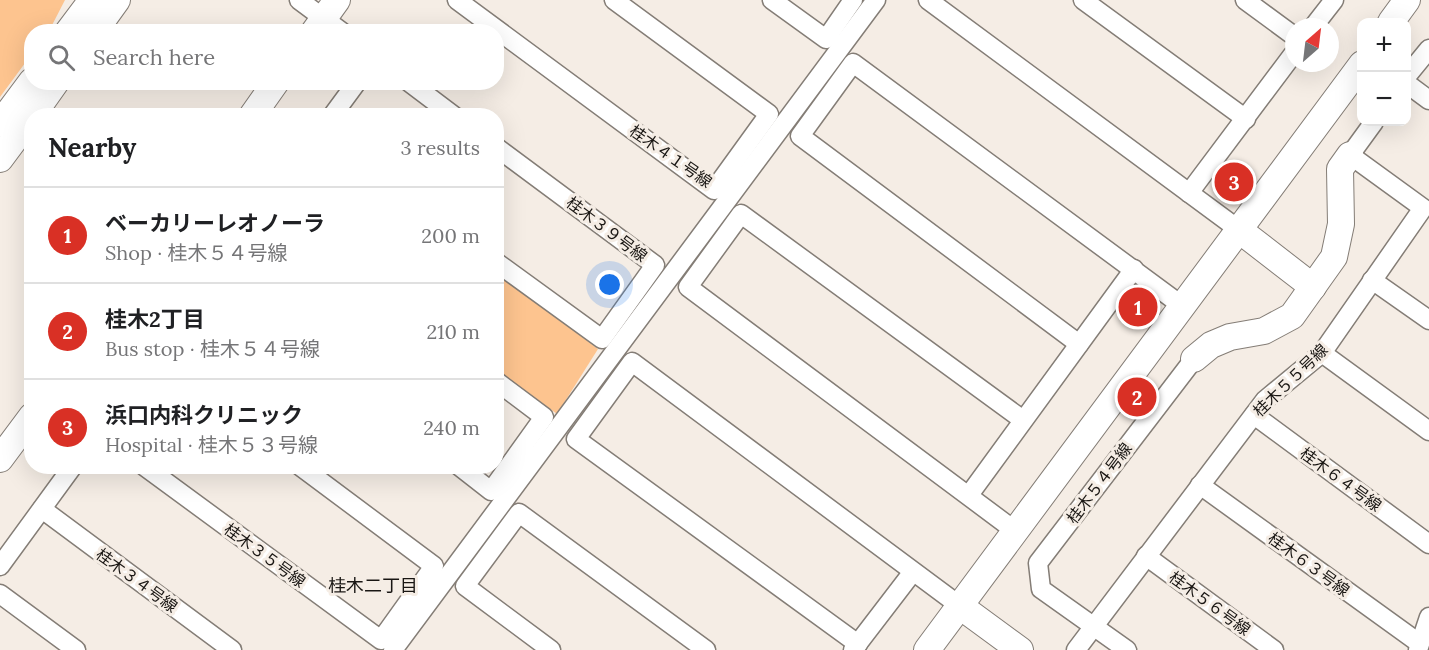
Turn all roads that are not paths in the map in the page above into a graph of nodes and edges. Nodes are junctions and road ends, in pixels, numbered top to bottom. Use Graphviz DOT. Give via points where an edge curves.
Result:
graph roads {
  1 [pos="92,0"];
  2 [pos="117,0"];
  3 [pos="299,0"];
  4 [pos="457,0"];
  5 [pos="614,0"];
  6 [pos="772,0"];
  7 [pos="853,0"];
  8 [pos="876,0"];
  9 [pos="928,0"];
  10 [pos="1083,0"];
  11 [pos="1245,0"];
  12 [pos="1334,0"];
  13 [pos="1320,18"];
  14 [pos="329,20"];
  15 [pos="75,24"];
  16 [pos="100,24"];
  17 [pos="489,24"];
  18 [pos="1285,29"];
  19 [pos="504,35"];
  20 [pos="1429,50"];
  21 [pos="1285,65"];
  22 [pos="1357,71"];
  23 [pos="1411,72"];
  24 [pos="1411,86"];
  25 [pos="25,90"];
  26 [pos="50,90"];
  27 [pos="270,90"];
  28 [pos="351,90"];
  29 [pos="420,90"];
  30 [pos="1429,100"];
  31 [pos="38,108"];
  32 [pos="258,108"];
  33 [pos="338,108"];
  34 [pos="443,108"];
  35 [pos="1246,119"];
  36 [pos="0,124"];
  37 [pos="1371,126"];
  38 [pos="24,127"];
  39 [pos="504,153"];
  40 [pos="1350,155"];
  41 [pos="0,159"];
  42 [pos="1189,193"];
  43 [pos="1426,210"];
  44 [pos="1238,230"];
  45 [pos="504,268"];
  46 [pos="1134,269"];
  47 [pos="1372,280"];
  48 [pos="1313,287"];
  49 [pos="1181,305"];
  50 [pos="1429,320"];
  51 [pos="1079,344"];
  52 [pos="1322,353"];
  53 [pos="1194,359"];
  54 [pos="504,387"];
  55 [pos="1254,415"];
  56 [pos="1023,420"];
  57 [pos="24,427"];
  58 [pos="1429,431"];
  59 [pos="0,459"];
  60 [pos="504,473"];
  61 [pos="67,474"];
  62 [pos="155,474"];
  63 [pos="311,474"];
  64 [pos="469,474"];
  65 [pos="503,474"];
  66 [pos="1200,485"];
  67 [pos="969,495"];
  68 [pos="42,509"];
  69 [pos="1014,530"];
  70 [pos="1429,544"];
  71 [pos="1146,556"];
  72 [pos="0,566"];
  73 [pos="912,573"];
  74 [pos="0,594"];
  75 [pos="960,606"];
  76 [pos="1429,617"];
  77 [pos="1094,626"];
  78 [pos="856,647"];
  79 [pos="1418,647"];
  80 [pos="76,650"];
  81 [pos="232,650"];
  82 [pos="393,650"];
  83 [pos="551,650"];
  84 [pos="706,650"];
  85 [pos="927,650"];
  86 [pos="1020,650"];
  87 [pos="1076,650"];
  88 [pos="1127,650"];
  89 [pos="1275,650"];
  1 -- 15 [label="street"];
  2 -- 16 [label="street"];
  3 -- 14 [label="street"];
  4 -- 17 [label="street, 桂木４１号線"];
  5 -- 19 [label="street, 桂木４１号線" via="769,114 714,190"];
  6 -- 7 [label="street" via="826,39"];
  8 -- 82 [label="street"];
  9 -- 42 [label="street"];
  10 -- 35 [label="street"];
  11 -- 18 [label="street"];
  12 -- 13 [label="street"];
  20 -- 23 [label="street"];
  21 -- 35 [label="street"];
  22 -- 44 [label="street"];
  24 -- 30 [label="street"];
  25 -- 36 [label="street"];
  26 -- 31 [label="street"];
  27 -- 32 [label="street"];
  28 -- 33 [label="street"];
  29 -- 34 [label="street"];
  35 -- 42 [label="street"];
  37 -- 40 [label="street"];
  38 -- 41 [label="street"];
  39 -- 45 [label="street, 桂木３９号線" via="656,265 603,339"];
  40 -- 43 [label="street, 桂木５５号線"];
  40 -- 48 [label="street, 桂木５４号線" via="1340,169 1341,224 1334,257"];
  42 -- 44 [label="street"];
  43 -- 47 [label="street, 桂木５５号線"];
  44 -- 48 [label="street"];
  44 -- 49 [label="street"];
  46 -- 49 [label="street"];
  46 -- 51 [label="street"];
  46 -- 51 [label="street" via="854,63 833,90 800,136"];
  47 -- 50 [label="street"];
  47 -- 52 [label="street, 桂木５５号線"];
  48 -- 53 [label="street, 桂木５４号線" via="1292,316 1277,325 1211,345"];
  49 -- 69 [label="street"];
  51 -- 56 [label="street"];
  52 -- 55 [label="street, 桂木５５号線" via="1265,400"];
  52 -- 58 [label="street"];
  53 -- 77 [label="street, 桂木５４号線" via="1038,563 1041,589"];
  54 -- 60 [label="street" via="544,417"];
  55 -- 66 [label="street, 桂木５５号線"];
  55 -- 70 [label="street, 桂木６４号線"];
  56 -- 67 [label="street"];
  56 -- 67 [label="street" via="741,214 688,287"];
  57 -- 59 [label="street"];
  61 -- 68 [label="street"];
  62 -- 63 [label="street, 桂木３５号線" via="381,640 434,566"];
  64 -- 65 [label="street" via="491,491"];
  66 -- 71 [label="street, 桂木５５号線"];
  66 -- 79 [label="street, 桂木６３号線"];
  67 -- 69 [label="street"];
  68 -- 72 [label="street"];
  68 -- 81 [label="street, 桂木３４号線"];
  69 -- 75 [label="street"];
  71 -- 77 [label="street, 桂木５５号線"];
  71 -- 89 [label="street, 桂木５６号線"];
  73 -- 75 [label="street"];
  73 -- 78 [label="street"];
  73 -- 78 [label="street" via="632,362 576,439"];
  74 -- 80 [label="street"];
  75 -- 85 [label="street"];
  75 -- 86 [label="street"];
  76 -- 79 [label="street"];
  77 -- 87 [label="street, 桂木５５号線"];
  77 -- 88 [label="street"];
  83 -- 84 [label="street" via="465,585 519,513"];
}
